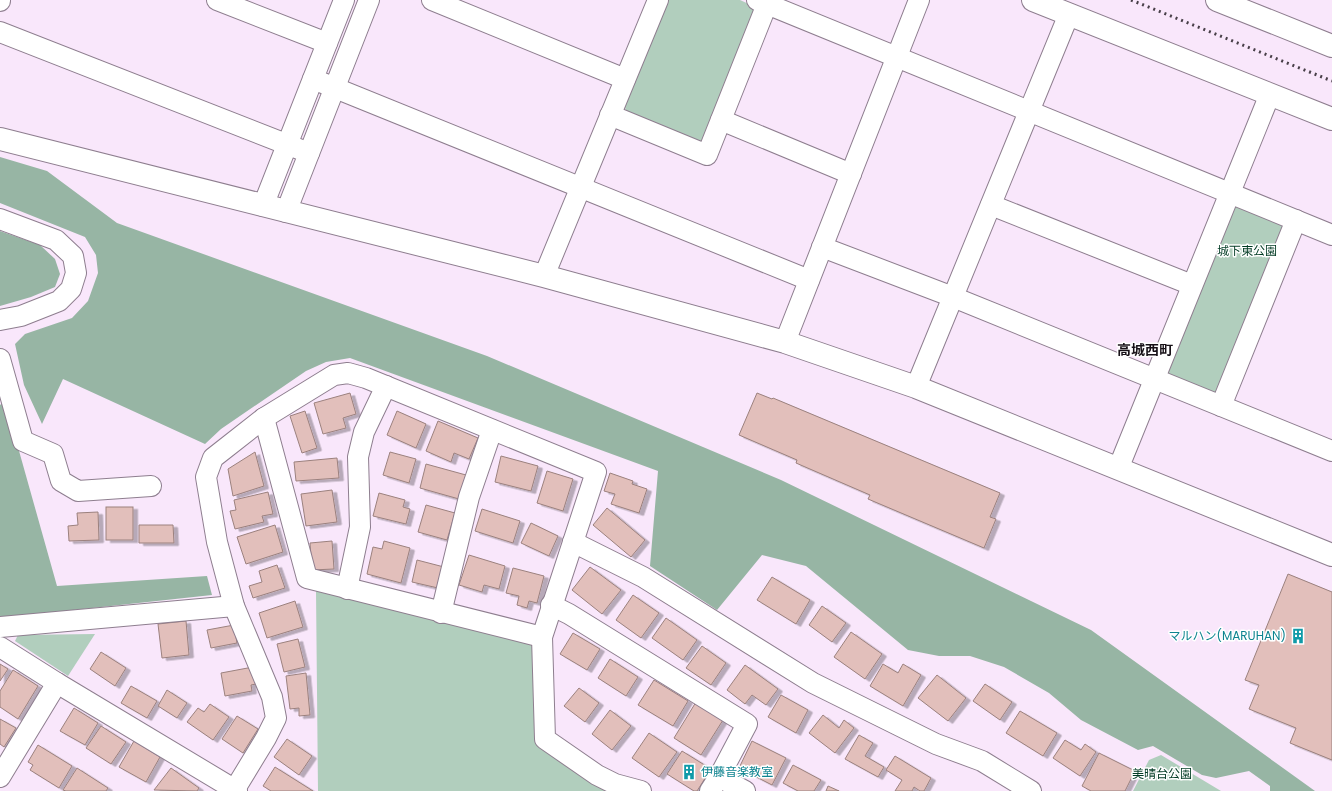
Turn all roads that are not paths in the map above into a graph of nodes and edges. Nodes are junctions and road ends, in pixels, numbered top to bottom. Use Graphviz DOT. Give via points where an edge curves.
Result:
graph roads {
  1 [pos="217,0"];
  2 [pos="344,0"];
  3 [pos="369,0"];
  4 [pos="432,0"];
  5 [pos="658,0"];
  6 [pos="919,0"];
  7 [pos="1033,0"];
  8 [pos="1217,0"];
  9 [pos="762,2"];
  10 [pos="253,7"];
  11 [pos="1069,14"];
  12 [pos="0,32"];
  13 [pos="327,43"];
  14 [pos="1332,46"];
  15 [pos="897,57"];
  16 [pos="313,79"];
  17 [pos="625,79"];
  18 [pos="334,88"];
  19 [pos="1270,94"];
  20 [pos="1029,111"];
  21 [pos="610,115"];
  22 [pos="1332,119"];
  23 [pos="721,120"];
  24 [pos="0,139"];
  25 [pos="287,144"];
  26 [pos="309,153"];
  27 [pos="851,174"];
  28 [pos="580,188"];
  29 [pos="1230,193"];
  30 [pos="991,205"];
  31 [pos="263,206"];
  32 [pos="286,212"];
  33 [pos="0,219"];
  34 [pos="1296,220"];
  35 [pos="1332,235"];
  36 [pos="822,247"];
  37 [pos="544,276"];
  38 [pos="809,280"];
  39 [pos="1192,286"];
  40 [pos="953,297"];
  41 [pos="0,320"];
  42 [pos="785,342"];
  43 [pos="0,359"];
  44 [pos="1154,380"];
  45 [pos="386,386"];
  46 [pos="916,387"];
  47 [pos="1221,406"];
  48 [pos="264,418"];
  49 [pos="492,430"];
  50 [pos="1332,451"];
  51 [pos="1118,468"];
  52 [pos="151,486"];
  53 [pos="572,542"];
  54 [pos="1332,555"];
  55 [pos="347,589"];
  56 [pos="552,605"];
  57 [pos="234,606"];
  58 [pos="441,613"];
  59 [pos="0,627"];
  60 [pos="542,637"];
  61 [pos="0,647"];
  62 [pos="57,684"];
  63 [pos="0,777"];
  64 [pos="714,784"];
  65 [pos="0,787"];
  66 [pos="236,790"];
  67 [pos="6,791"];
  68 [pos="641,791"];
  69 [pos="745,791"];
  70 [pos="1032,791"];
  1 -- 10 [label="street"];
  2 -- 13 [label="street"];
  3 -- 18 [label="street"];
  4 -- 17 [label="street"];
  5 -- 17 [label="street"];
  6 -- 15 [label="street"];
  7 -- 11 [label="street"];
  8 -- 14 [label="street"];
  9 -- 15 [label="street"];
  9 -- 23 [label="street"];
  10 -- 13 [label="street"];
  11 -- 19 [label="street"];
  11 -- 20 [label="street"];
  12 -- 25 [label="street"];
  13 -- 16 [label="street"];
  15 -- 20 [label="street"];
  15 -- 27 [label="street"];
  16 -- 18 [label="street"];
  16 -- 25 [label="street"];
  17 -- 21 [label="street"];
  18 -- 26 [label="street"];
  18 -- 28 [label="street"];
  19 -- 22 [label="street"];
  19 -- 29 [label="street"];
  20 -- 29 [label="street"];
  20 -- 30 [label="street"];
  21 -- 23 [label="street" via="707,155"];
  21 -- 28 [label="street"];
  23 -- 27 [label="street"];
  24 -- 31 [label="street"];
  25 -- 26 [label="street"];
  25 -- 31 [label="street"];
  26 -- 32 [label="street"];
  27 -- 36 [label="street"];
  28 -- 37 [label="street"];
  28 -- 38 [label="street"];
  29 -- 34 [label="street"];
  29 -- 39 [label="street"];
  30 -- 39 [label="street"];
  30 -- 40 [label="street"];
  31 -- 32 [label="street"];
  32 -- 37 [label="street"];
  33 -- 41 [label="street" via="56,240 73,256 76,273 70,289 59,301 21,316"];
  34 -- 35 [label="street"];
  34 -- 47 [label="street"];
  36 -- 38 [label="street"];
  36 -- 40 [label="street"];
  37 -- 42 [label="street"];
  38 -- 42 [label="street"];
  39 -- 44 [label="street"];
  40 -- 44 [label="street"];
  40 -- 46 [label="street"];
  42 -- 46 [label="street"];
  43 -- 52 [label="street" via="23,441 53,454 61,481 78,491"];
  44 -- 47 [label="street"];
  44 -- 51 [label="street"];
  45 -- 48 [label="street" via="348,374 334,375"];
  45 -- 49 [label="street"];
  45 -- 55 [label="street" via="364,432 358,457 360,527"];
  46 -- 51 [label="street"];
  47 -- 50 [label="street"];
  48 -- 55 [label="street" via="307,578"];
  48 -- 57 [label="street" via="213,458 206,477 217,542"];
  49 -- 53 [label="street" via="596,472"];
  49 -- 58 [label="street" via="469,497"];
  51 -- 54 [label="street"];
  53 -- 56 [label="street"];
  53 -- 70 [label="street" via="643,577 813,683 936,744 982,761"];
  55 -- 58 [label="street"];
  56 -- 60 [label="street"];
  56 -- 64 [label="street" via="747,724"];
  57 -- 59 [label="street"];
  57 -- 66 [label="street" via="272,697 276,718"];
  58 -- 60 [label="street"];
  60 -- 68 [label="street" via="545,739 597,775"];
  61 -- 62 [label="street"];
  62 -- 63 [label="street"];
  62 -- 66 [label="street"];
  64 -- 69 [label="street"];
  65 -- 67 [label="street"];
}
